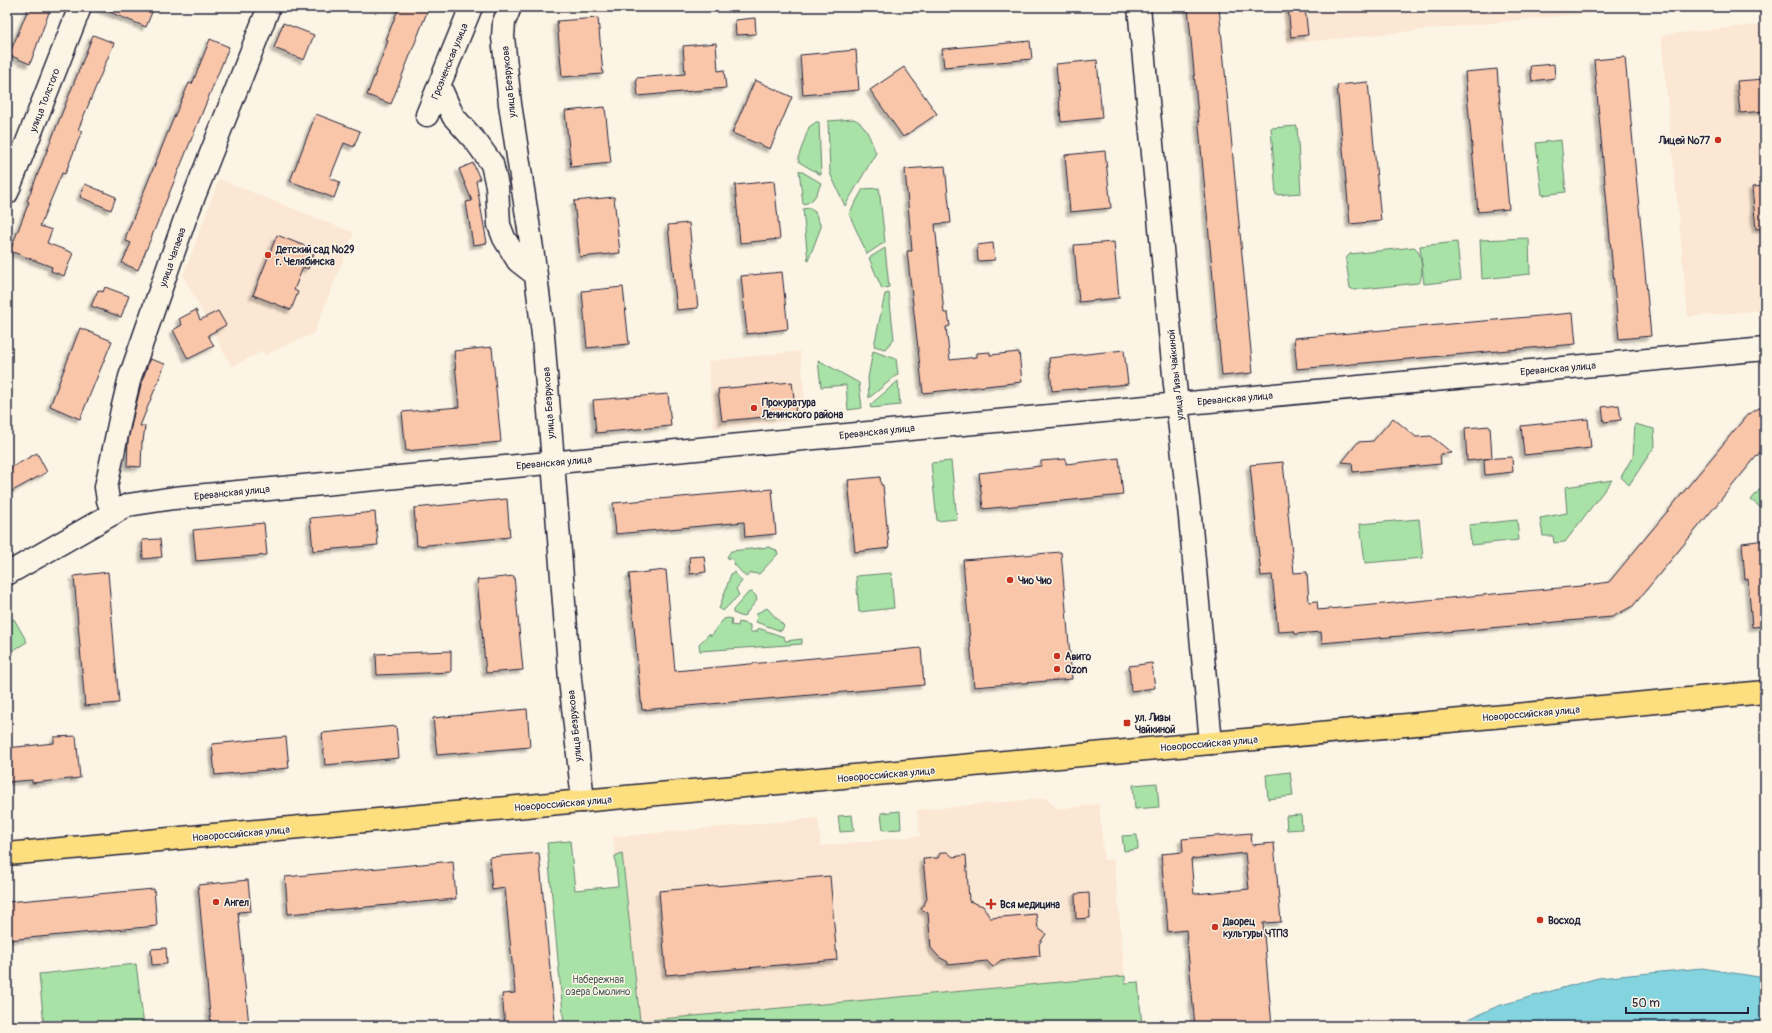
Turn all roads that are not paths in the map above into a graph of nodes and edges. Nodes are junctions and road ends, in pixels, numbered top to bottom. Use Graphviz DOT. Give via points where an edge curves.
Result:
graph roads {
  1 [pos="80,7"];
  2 [pos="269,7"];
  3 [pos="471,7"];
  4 [pos="510,7"];
  5 [pos="1139,7"];
  6 [pos="439,85"];
  7 [pos="427,115"];
  8 [pos="15,150"];
  9 [pos="7,193"];
  10 [pos="536,275"];
  11 [pos="1765,349"];
  12 [pos="1178,404"];
  13 [pos="552,462"];
  14 [pos="114,514"];
  15 [pos="7,574"];
  16 [pos="1765,692"];
  17 [pos="1211,743"];
  18 [pos="583,801"];
  19 [pos="7,854"];
  1 -- 8 [label="street, улица Толстого"];
  2 -- 14 [label="street, улица Чапаева" via="185,219 130,377 106,487"];
  3 -- 6 [label="street, Грозненская улица"];
  4 -- 10 [label="street, улица Безрукова" via="504,22 504,45 510,104"];
  5 -- 12 [label="street, улица Лизы Чайкиной"];
  6 -- 7 [label="street, Грозненская улица"];
  6 -- 10 [label="street" via="453,116 477,142 492,164 497,186 499,225 504,238 518,260"];
  8 -- 9 [label="street, улица Толстого"];
  10 -- 13 [label="street, улица Безрукова"];
  11 -- 12 [label="street, Ереванская улица"];
  12 -- 13 [label="street, Ереванская улица"];
  12 -- 17 [label="street, улица Лизы Чайкиной"];
  13 -- 14 [label="street, Ереванская улица" via="174,498 135,503"];
  13 -- 18 [label="street, улица Безрукова" via="570,685"];
  14 -- 15 [label="street, Ереванская улица"];
  16 -- 17 [label="main road, Новороссийская улица"];
  17 -- 18 [label="main road, Новороссийская улица"];
  18 -- 19 [label="main road, Новороссийская улица"];
}
